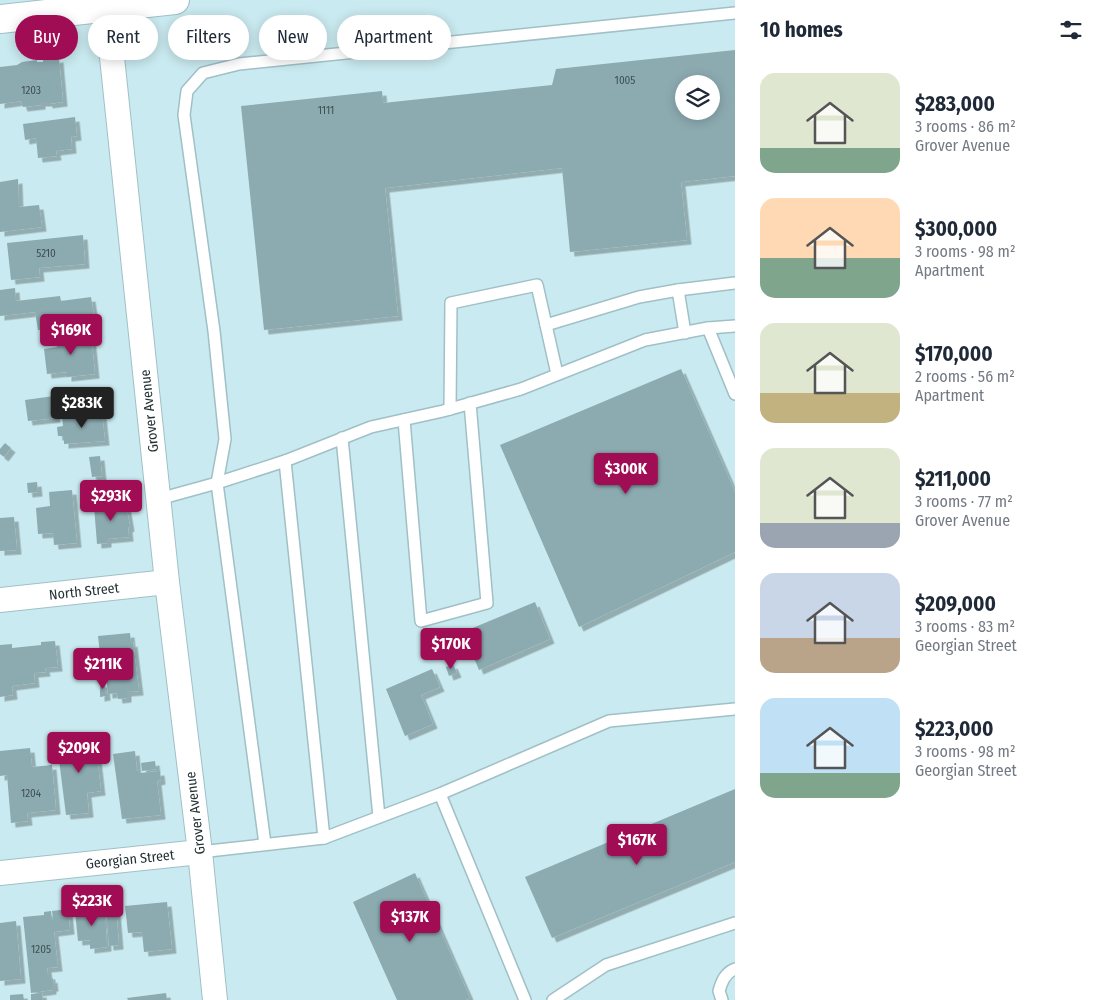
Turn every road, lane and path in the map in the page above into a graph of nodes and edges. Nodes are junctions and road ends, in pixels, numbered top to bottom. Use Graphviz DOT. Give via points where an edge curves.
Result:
graph roads {
  1 [pos="175,0"];
  2 [pos="106,4"];
  3 [pos="735,13"];
  4 [pos="0,19"];
  5 [pos="735,283"];
  6 [pos="678,290"];
  7 [pos="546,325"];
  8 [pos="735,326"];
  9 [pos="708,328"];
  10 [pos="685,333"];
  11 [pos="557,374"];
  12 [pos="735,394"];
  13 [pos="470,403"];
  14 [pos="450,409"];
  15 [pos="404,420"];
  16 [pos="342,438"];
  17 [pos="285,461"];
  18 [pos="217,483"];
  19 [pos="159,499"];
  20 [pos="167,582"];
  21 [pos="0,600"];
  22 [pos="735,709"];
  23 [pos="440,794"];
  24 [pos="379,817"];
  25 [pos="324,838"];
  26 [pos="265,844"];
  27 [pos="200,852"];
  28 [pos="0,872"];
  29 [pos="735,924"];
  30 [pos="735,969"];
  31 [pos="215,1000"];
  32 [pos="525,1000"];
  33 [pos="553,1000"];
  34 [pos="722,1000"];
  1 -- 2 [label="street"];
  2 -- 4 [label="street"];
  2 -- 19 [label="street, Grover Avenue"];
  3 -- 18 [label="lane" via="239,64 204,73 187,91 184,115 214,331 225,439"];
  5 -- 6 [label="lane"];
  6 -- 7 [label="lane" via="639,297"];
  6 -- 10 [label="lane"];
  7 -- 11 [label="lane"];
  7 -- 14 [label="lane" via="538,285 451,304"];
  8 -- 9 [label="lane"];
  9 -- 10 [label="lane"];
  9 -- 12 [label="lane"];
  10 -- 11 [label="lane" via="645,340"];
  11 -- 13 [label="lane"];
  13 -- 14 [label="lane"];
  13 -- 15 [label="lane" via="487,603 421,621"];
  14 -- 15 [label="lane"];
  15 -- 16 [label="lane"];
  16 -- 17 [label="lane"];
  16 -- 24 [label="lane"];
  17 -- 18 [label="lane"];
  17 -- 25 [label="lane"];
  18 -- 19 [label="lane"];
  18 -- 26 [label="lane"];
  19 -- 20 [label="street, Grover Avenue"];
  20 -- 21 [label="street, North Street"];
  20 -- 27 [label="street, Grover Avenue"];
  22 -- 23 [label="lane" via="609,721"];
  23 -- 24 [label="lane"];
  23 -- 32 [label="lane"];
  24 -- 25 [label="lane"];
  25 -- 26 [label="lane"];
  26 -- 27 [label="lane"];
  27 -- 28 [label="street, Georgian Street"];
  27 -- 31 [label="street, Grover Avenue"];
  29 -- 33 [label="lane" via="606,966"];
  30 -- 34 [label="lane" via="723,978 719,991"];
}
